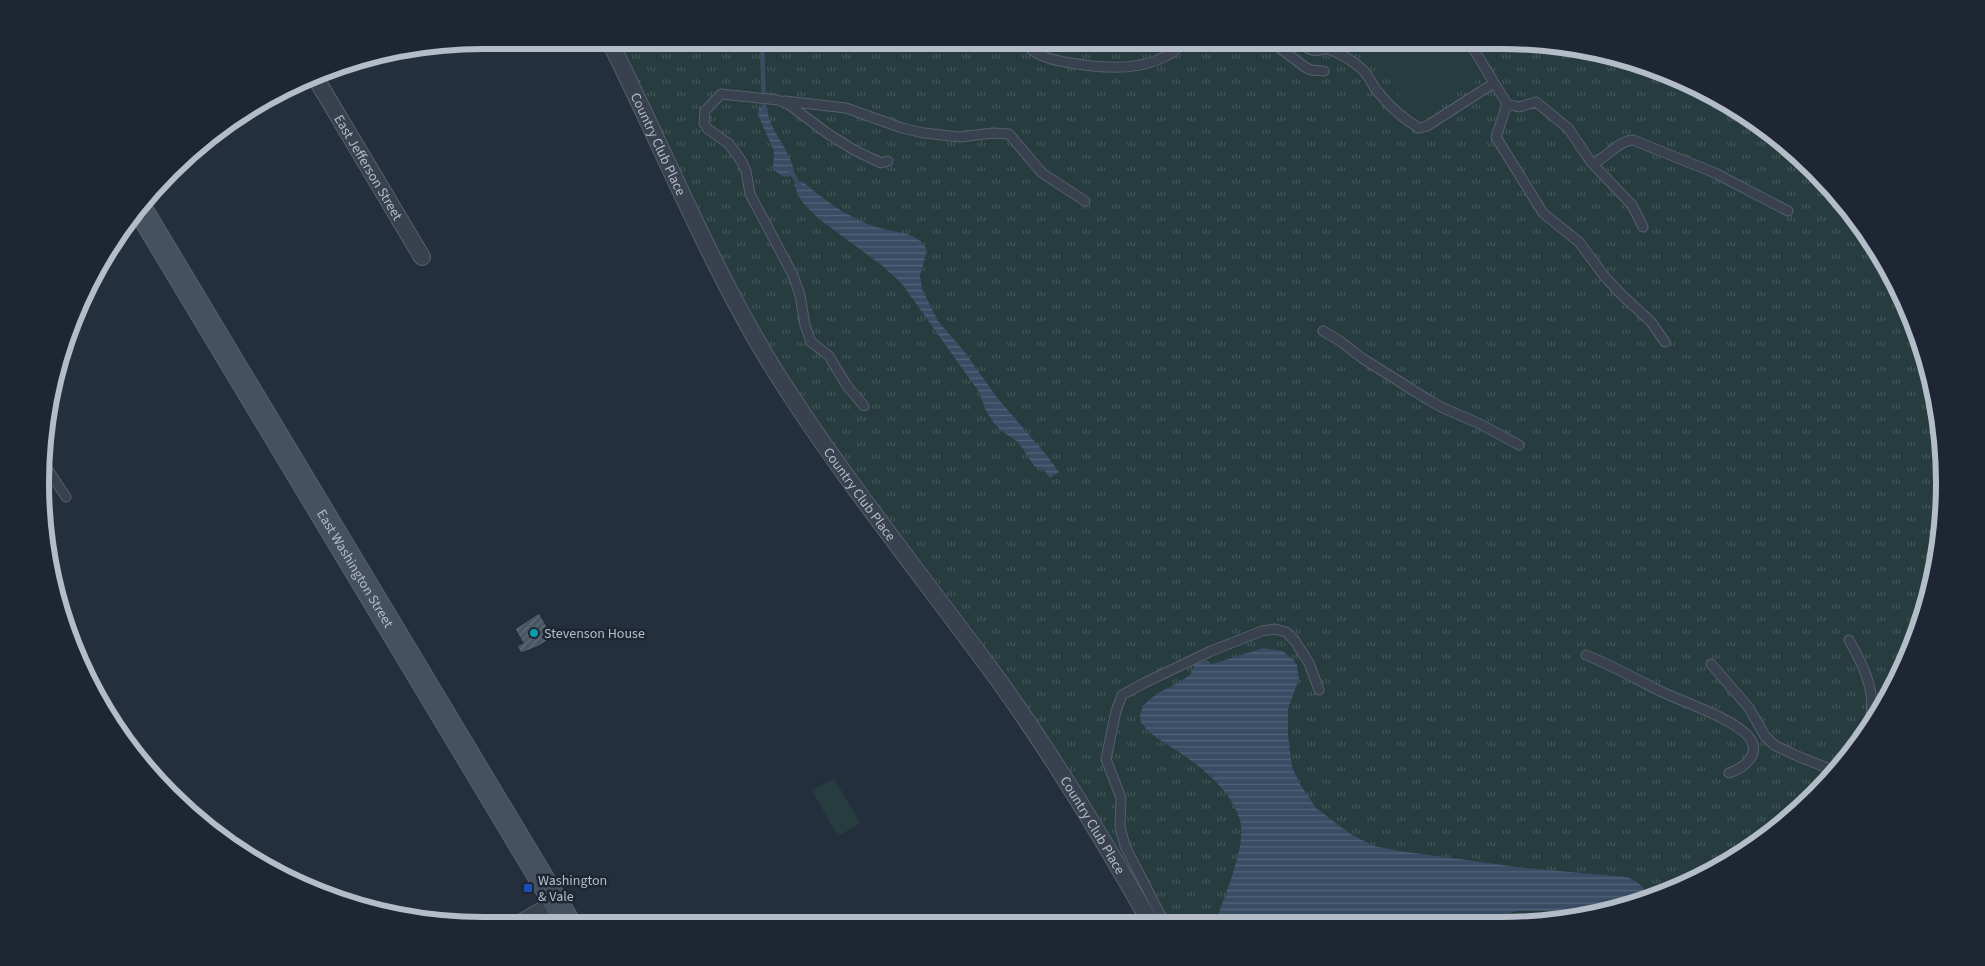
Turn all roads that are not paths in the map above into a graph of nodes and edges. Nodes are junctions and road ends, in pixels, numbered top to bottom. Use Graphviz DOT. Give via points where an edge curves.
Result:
graph roads {
  1 [pos="613,49"];
  2 [pos="1031,49"];
  3 [pos="1175,49"];
  4 [pos="1279,49"];
  5 [pos="1309,49"];
  6 [pos="1322,49"];
  7 [pos="1334,49"];
  8 [pos="1473,49"];
  9 [pos="1324,71"];
  10 [pos="318,82"];
  11 [pos="1494,83"];
  12 [pos="780,100"];
  13 [pos="1507,104"];
  14 [pos="888,161"];
  15 [pos="1594,164"];
  16 [pos="1085,201"];
  17 [pos="1788,211"];
  18 [pos="143,214"];
  19 [pos="1643,227"];
  20 [pos="422,257"];
  21 [pos="1322,331"];
  22 [pos="1665,342"];
  23 [pos="864,406"];
  24 [pos="1519,445"];
  25 [pos="49,472"];
  26 [pos="66,497"];
  27 [pos="1850,640"];
  28 [pos="1586,655"];
  29 [pos="1711,664"];
  30 [pos="1319,690"];
  31 [pos="1872,710"];
  32 [pos="1828,769"];
  33 [pos="1729,773"];
  34 [pos="556,902"];
  35 [pos="530,917"];
  36 [pos="565,917"];
  37 [pos="1147,917"];
  38 [pos="1161,917"];
  1 -- 37 [label="street, Country Club Place" via="704,244 768,358 847,476 1004,688 1057,768"];
  2 -- 3 [label="lane" via="1066,63 1115,68 1143,64"];
  4 -- 9 [label="lane" via="1311,70"];
  5 -- 6 [label="lane"];
  7 -- 11 [label="lane" via="1364,71 1390,107 1419,128"];
  8 -- 11 [label="lane"];
  10 -- 20 [label="street, East Jefferson Street"];
  11 -- 13 [label="lane"];
  12 -- 14 [label="lane" via="854,150 881,163"];
  12 -- 16 [label="lane" via="846,108 924,133 960,137 1009,134 1042,173"];
  12 -- 23 [label="lane" via="721,94 704,111 704,123 729,144 742,162 750,194 793,275 811,342 829,356"];
  13 -- 15 [label="lane" via="1519,107 1536,102 1545,108 1568,128"];
  13 -- 22 [label="lane" via="1496,137 1526,188 1543,213 1579,242 1606,278 1651,322"];
  15 -- 17 [label="lane" via="1623,142 1633,140 1715,173"];
  15 -- 19 [label="lane" via="1632,206"];
  18 -- 34 [label="main road, East Washington Street"];
  21 -- 24 [label="lane" via="1440,407"];
  25 -- 26 [label="lane"];
  27 -- 31 [label="lane" via="1864,666"];
  28 -- 33 [label="lane" via="1734,725 1748,736 1754,746 1754,754 1744,765"];
  29 -- 32 [label="lane" via="1774,745"];
  30 -- 38 [label="lane" via="1296,641 1286,632 1275,629 1210,651 1122,695 1106,759 1121,798 1120,827 1125,846"];
  34 -- 35 [label="street"];
  34 -- 36 [label="main road, East Washington Street"];
}
